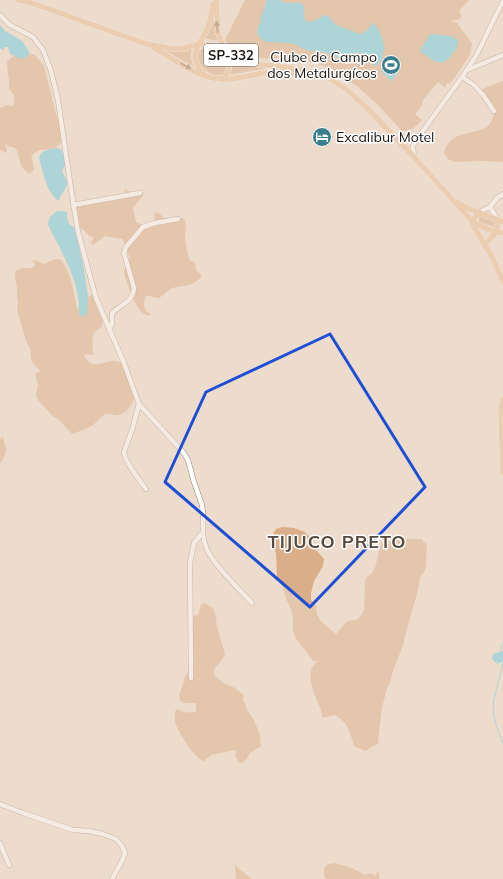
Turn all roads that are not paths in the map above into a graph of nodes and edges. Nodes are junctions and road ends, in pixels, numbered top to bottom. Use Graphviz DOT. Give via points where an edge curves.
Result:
graph roads {
  1 [pos="18,0"];
  2 [pos="215,0"];
  3 [pos="503,2"];
  4 [pos="0,15"];
  5 [pos="146,44"];
  6 [pos="199,44"];
  7 [pos="226,52"];
  8 [pos="503,55"];
  9 [pos="467,70"];
  10 [pos="316,74"];
  11 [pos="205,76"];
  12 [pos="462,77"];
  13 [pos="223,79"];
  14 [pos="494,111"];
  15 [pos="419,136"];
  16 [pos="401,144"];
  17 [pos="422,165"];
  18 [pos="140,193"];
  19 [pos="503,194"];
  20 [pos="452,198"];
  21 [pos="73,205"];
  22 [pos="490,207"];
  23 [pos="479,212"];
  24 [pos="178,219"];
  25 [pos="472,221"];
  26 [pos="500,221"];
  27 [pos="496,232"];
  28 [pos="503,233"];
  29 [pos="485,245"];
  30 [pos="503,282"];
  31 [pos="110,330"];
  32 [pos="503,399"];
  33 [pos="139,404"];
  34 [pos="503,473"];
  35 [pos="146,489"];
  36 [pos="203,532"];
  37 [pos="252,603"];
  38 [pos="191,678"];
  39 [pos="0,804"];
  40 [pos="0,843"];
  41 [pos="8,865"];
  42 [pos="112,879"];
  1 -- 5 [label="main road, SP-332"];
  2 -- 6 [label="main road" via="210,23"];
  7 -- 2 [label="main road, one-way" via="218,33"];
  3 -- 9 [label="street"];
  4 -- 21 [label="street" via="10,25 33,37 43,50 55,84 60,109"];
  5 -- 6 [label="main road, SP-332" via="178,49"];
  5 -- 11 [label="main road, SP-332, one-way"];
  6 -- 7 [label="main road, SP-332"];
  6 -- 11 [label="main road" via="195,58"];
  7 -- 10 [label="main road, SP-332" via="251,63"];
  7 -- 13 [label="main road" via="230,66"];
  8 -- 9 [label="street"];
  9 -- 12 [label="street"];
  10 -- 13 [label="main road, SP-332" via="280,72"];
  10 -- 16 [label="main road, SP-332" via="346,88"];
  11 -- 13 [label="main road, SP-332"];
  12 -- 14 [label="street" via="474,85"];
  12 -- 15 [label="street"];
  15 -- 16 [label="street"];
  15 -- 17 [label="street" via="412,147"];
  16 -- 17 [label="main road, SP-332"];
  17 -- 20 [label="main road, SP-332"];
  18 -- 21 [label="street"];
  19 -- 22 [label="street"];
  20 -- 23 [label="main road, SP-332"];
  20 -- 25 [label="main road, SP-332"];
  21 -- 31 [label="street" via="96,298"];
  22 -- 23 [label="street"];
  22 -- 26 [label="street"];
  23 -- 25 [label="main road"];
  23 -- 26 [label="main road, SP-332"];
  24 -- 31 [label="street" via="143,227 126,246 124,253 134,293 112,313"];
  25 -- 27 [label="main road, SP-332"];
  25 -- 29 [label="main road"];
  26 -- 27 [label="main road"];
  27 -- 28 [label="main road, SP-332"];
  27 -- 29 [label="main road"];
  29 -- 30 [label="main road"];
  31 -- 33 [label="street"];
  32 -- 34 [label="main road"];
  33 -- 35 [label="street" via="124,456"];
  33 -- 36 [label="street" via="184,452 202,505"];
  36 -- 37 [label="street" via="205,545 215,562"];
  36 -- 38 [label="street" via="194,543 190,563"];
  39 -- 42 [label="street" via="73,830 116,839 125,853"];
  40 -- 41 [label="street"];
}
